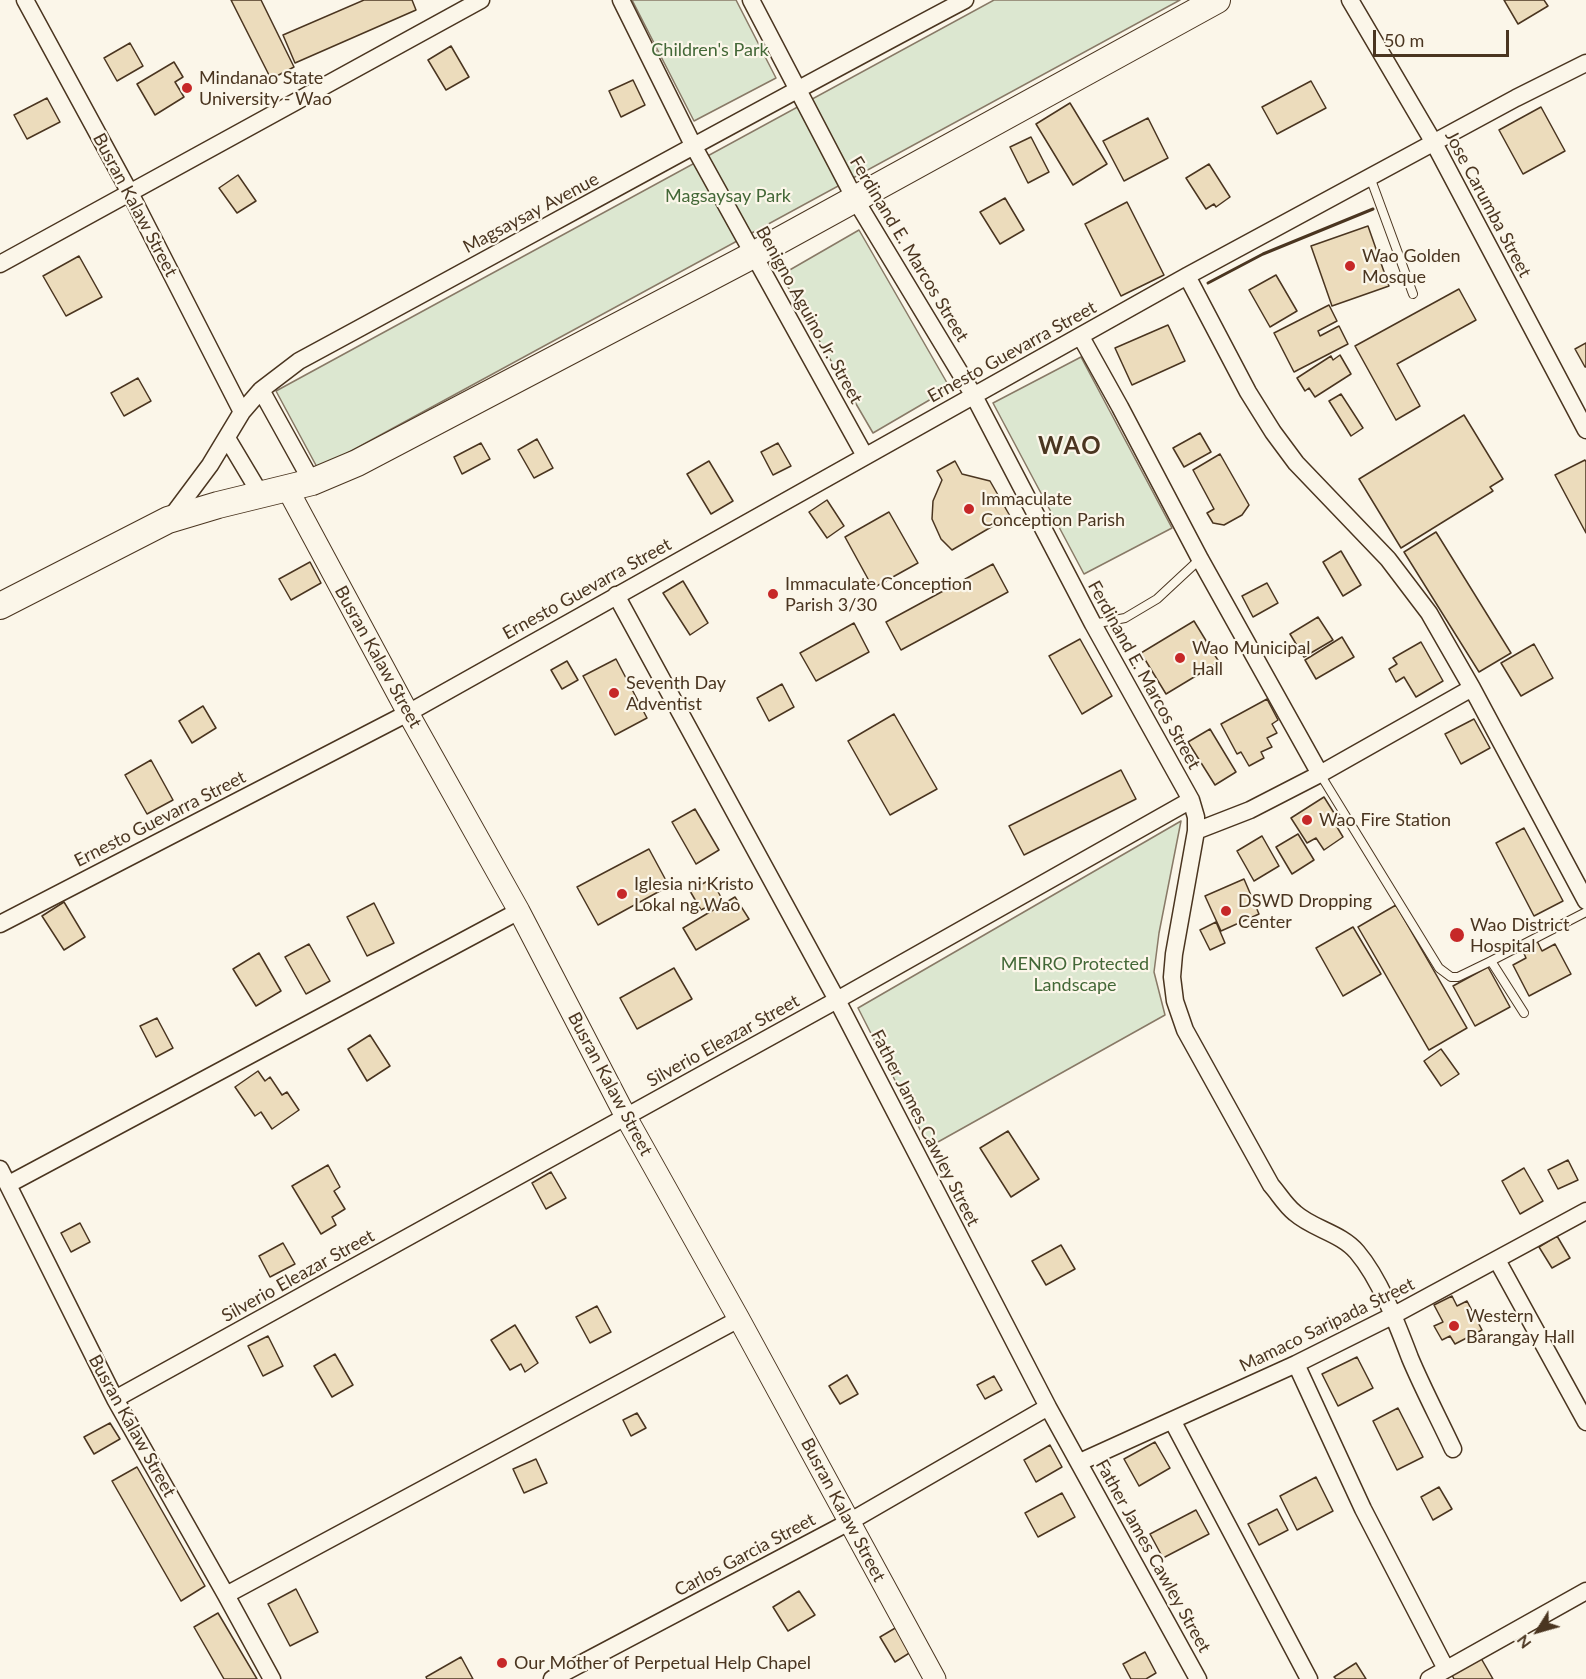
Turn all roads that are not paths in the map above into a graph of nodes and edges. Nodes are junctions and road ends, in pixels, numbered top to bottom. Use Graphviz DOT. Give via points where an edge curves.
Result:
graph roads {
  1 [pos="25,0"];
  2 [pos="481,0"];
  3 [pos="621,0"];
  4 [pos="751,0"];
  5 [pos="965,0"];
  6 [pos="1217,0"];
  7 [pos="1350,0"];
  8 [pos="1586,63"];
  9 [pos="796,89"];
  10 [pos="1434,142"];
  11 [pos="694,147"];
  12 [pos="1370,177"];
  13 [pos="130,193"];
  14 [pos="855,199"];
  15 [pos="753,255"];
  16 [pos="0,264"];
  17 [pos="1187,276"];
  18 [pos="1413,294"];
  19 [pos="1081,337"];
  20 [pos="261,390"];
  21 [pos="974,396"];
  22 [pos="242,412"];
  23 [pos="1586,429"];
  24 [pos="227,438"];
  25 [pos="865,456"];
  26 [pos="312,482"];
  27 [pos="286,488"];
  28 [pos="261,495"];
  29 [pos="168,520"];
  30 [pos="1200,559"];
  31 [pos="616,595"];
  32 [pos="0,606"];
  33 [pos="1093,624"];
  34 [pos="1472,688"];
  35 [pos="408,713"];
  36 [pos="1320,774"];
  37 [pos="1191,801"];
  38 [pos="1196,831"];
  39 [pos="1586,901"];
  40 [pos="519,911"];
  41 [pos="1586,912"];
  42 [pos="0,924"];
  43 [pos="1491,961"];
  44 [pos="837,1000"];
  45 [pos="1524,1012"];
  46 [pos="626,1117"];
  47 [pos="0,1168"];
  48 [pos="9,1184"];
  49 [pos="1586,1211"];
  50 [pos="1497,1260"];
  51 [pos="1394,1315"];
  52 [pos="740,1319"];
  53 [pos="1296,1364"];
  54 [pos="115,1399"];
  55 [pos="1048,1407"];
  56 [pos="1173,1422"];
  57 [pos="1586,1422"];
  58 [pos="1453,1449"];
  59 [pos="1080,1462"];
  60 [pos="849,1522"];
  61 [pos="1586,1591"];
  62 [pos="226,1595"];
  63 [pos="1446,1670"];
  64 [pos="272,1679"];
  65 [pos="552,1679"];
  66 [pos="935,1679"];
  67 [pos="1198,1679"];
  68 [pos="1309,1679"];
  69 [pos="1429,1679"];
  1 -- 13 [label="street, Busran Kalaw Street"];
  2 -- 13 [label="street"];
  3 -- 11 [label="street, Benigno Aguino Jr. Street"];
  4 -- 9 [label="street, Ferdinand E. Marcos Street"];
  5 -- 9 [label="street, Magsaysay Avenue"];
  6 -- 14 [label="main road"];
  7 -- 10 [label="street, Jose Carumba Street"];
  8 -- 10 [label="street, Ernesto Guevarra Street"];
  9 -- 11 [label="street, Magsaysay Avenue"];
  9 -- 14 [label="street, Ferdinand E. Marcos Street"];
  10 -- 12 [label="street, Ernesto Guevarra Street"];
  10 -- 23 [label="street, Jose Carumba Street"];
  11 -- 15 [label="street, Benigno Aguino Jr. Street"];
  11 -- 20 [label="street, Magsaysay Avenue" via="299,361"];
  12 -- 17 [label="street, Ernesto Guevarra Street"];
  12 -- 18 [label="lane"];
  13 -- 16 [label="street"];
  13 -- 22 [label="street, Busran Kalaw Street"];
  14 -- 15 [label="main road"];
  14 -- 21 [label="street, Ferdinand E. Marcos Street"];
  15 -- 25 [label="street, Benigno Aguino Jr. Street"];
  15 -- 26 [label="main road" via="342,471"];
  17 -- 19 [label="street, Ernesto Guevarra Street"];
  17 -- 34 [label="street" via="1273,432 1296,463 1411,587"];
  19 -- 21 [label="street, Ernesto Guevarra Street"];
  19 -- 30 [label="street"];
  20 -- 22 [label="street, Magsaysay Avenue"];
  20 -- 26 [label="street"];
  21 -- 25 [label="street, Ernesto Guevarra Street"];
  21 -- 33 [label="street, Ferdinand E. Marcos Street"];
  22 -- 24 [label="street, Magsaysay Avenue"];
  24 -- 28 [label="street"];
  24 -- 29 [label="street, Magsaysay Avenue"];
  25 -- 31 [label="street, Ernesto Guevarra Street"];
  26 -- 27 [label="main road"];
  27 -- 28 [label="main road"];
  27 -- 35 [label="street, Busran Kalaw Street"];
  28 -- 29 [label="main road"];
  29 -- 32 [label="main road"];
  30 -- 33 [label="lane" via="1157,599 1125,618"];
  30 -- 36 [label="street"];
  31 -- 35 [label="street, Ernesto Guevarra Street"];
  31 -- 44 [label="street, Father James Cawley Street"];
  33 -- 37 [label="street, Ferdinand E. Marcos Street"];
  34 -- 36 [label="street"];
  34 -- 39 [label="street"];
  35 -- 40 [label="street, Busran Kalaw Street"];
  35 -- 42 [label="street, Ernesto Guevarra Street"];
  36 -- 38 [label="street" via="1250,810"];
  36 -- 43 [label="lane" via="1439,968 1458,977"];
  37 -- 38 [label="street, Ferdinand E. Marcos Street"];
  37 -- 44 [label="street, Silverio Eleazar Street"];
  38 -- 51 [label="street, Ferdinand E. Marcos Street" via="1172,977 1185,1030 1271,1185 1295,1214 1355,1250"];
  40 -- 46 [label="street, Busran Kalaw Street"];
  40 -- 48 [label="street"];
  41 -- 43 [label="lane"];
  43 -- 45 [label="lane"];
  44 -- 46 [label="street, Silverio Eleazar Street"];
  44 -- 55 [label="street, Father James Cawley Street"];
  46 -- 52 [label="street, Busran Kalaw Street"];
  46 -- 54 [label="street, Silverio Eleazar Street"];
  47 -- 48 [label="street, Busran Kalaw Street"];
  48 -- 54 [label="street, Busran Kalaw Street"];
  49 -- 50 [label="street, Mamaco Saripada Street"];
  50 -- 51 [label="street, Mamaco Saripada Street"];
  50 -- 57 [label="street"];
  51 -- 53 [label="street, Mamaco Saripada Street"];
  51 -- 58 [label="street, Ferdinand E. Marcos Street"];
  52 -- 60 [label="street, Busran Kalaw Street"];
  52 -- 62 [label="street"];
  53 -- 56 [label="street, Mamaco Saripada Street"];
  53 -- 63 [label="street" via="1363,1509"];
  54 -- 62 [label="street, Busran Kalaw Street"];
  55 -- 59 [label="street, Father James Cawley Street"];
  55 -- 60 [label="street, Carlos Garcia Street"];
  56 -- 59 [label="street, Mamaco Saripada Street"];
  56 -- 68 [label="street"];
  59 -- 67 [label="street, Father James Cawley Street"];
  60 -- 65 [label="street, Carlos Garcia Street"];
  60 -- 66 [label="street, Busran Kalaw Street"];
  61 -- 63 [label="street"];
  62 -- 64 [label="street, Busran Kalaw Street"];
  63 -- 69 [label="street"];
}
